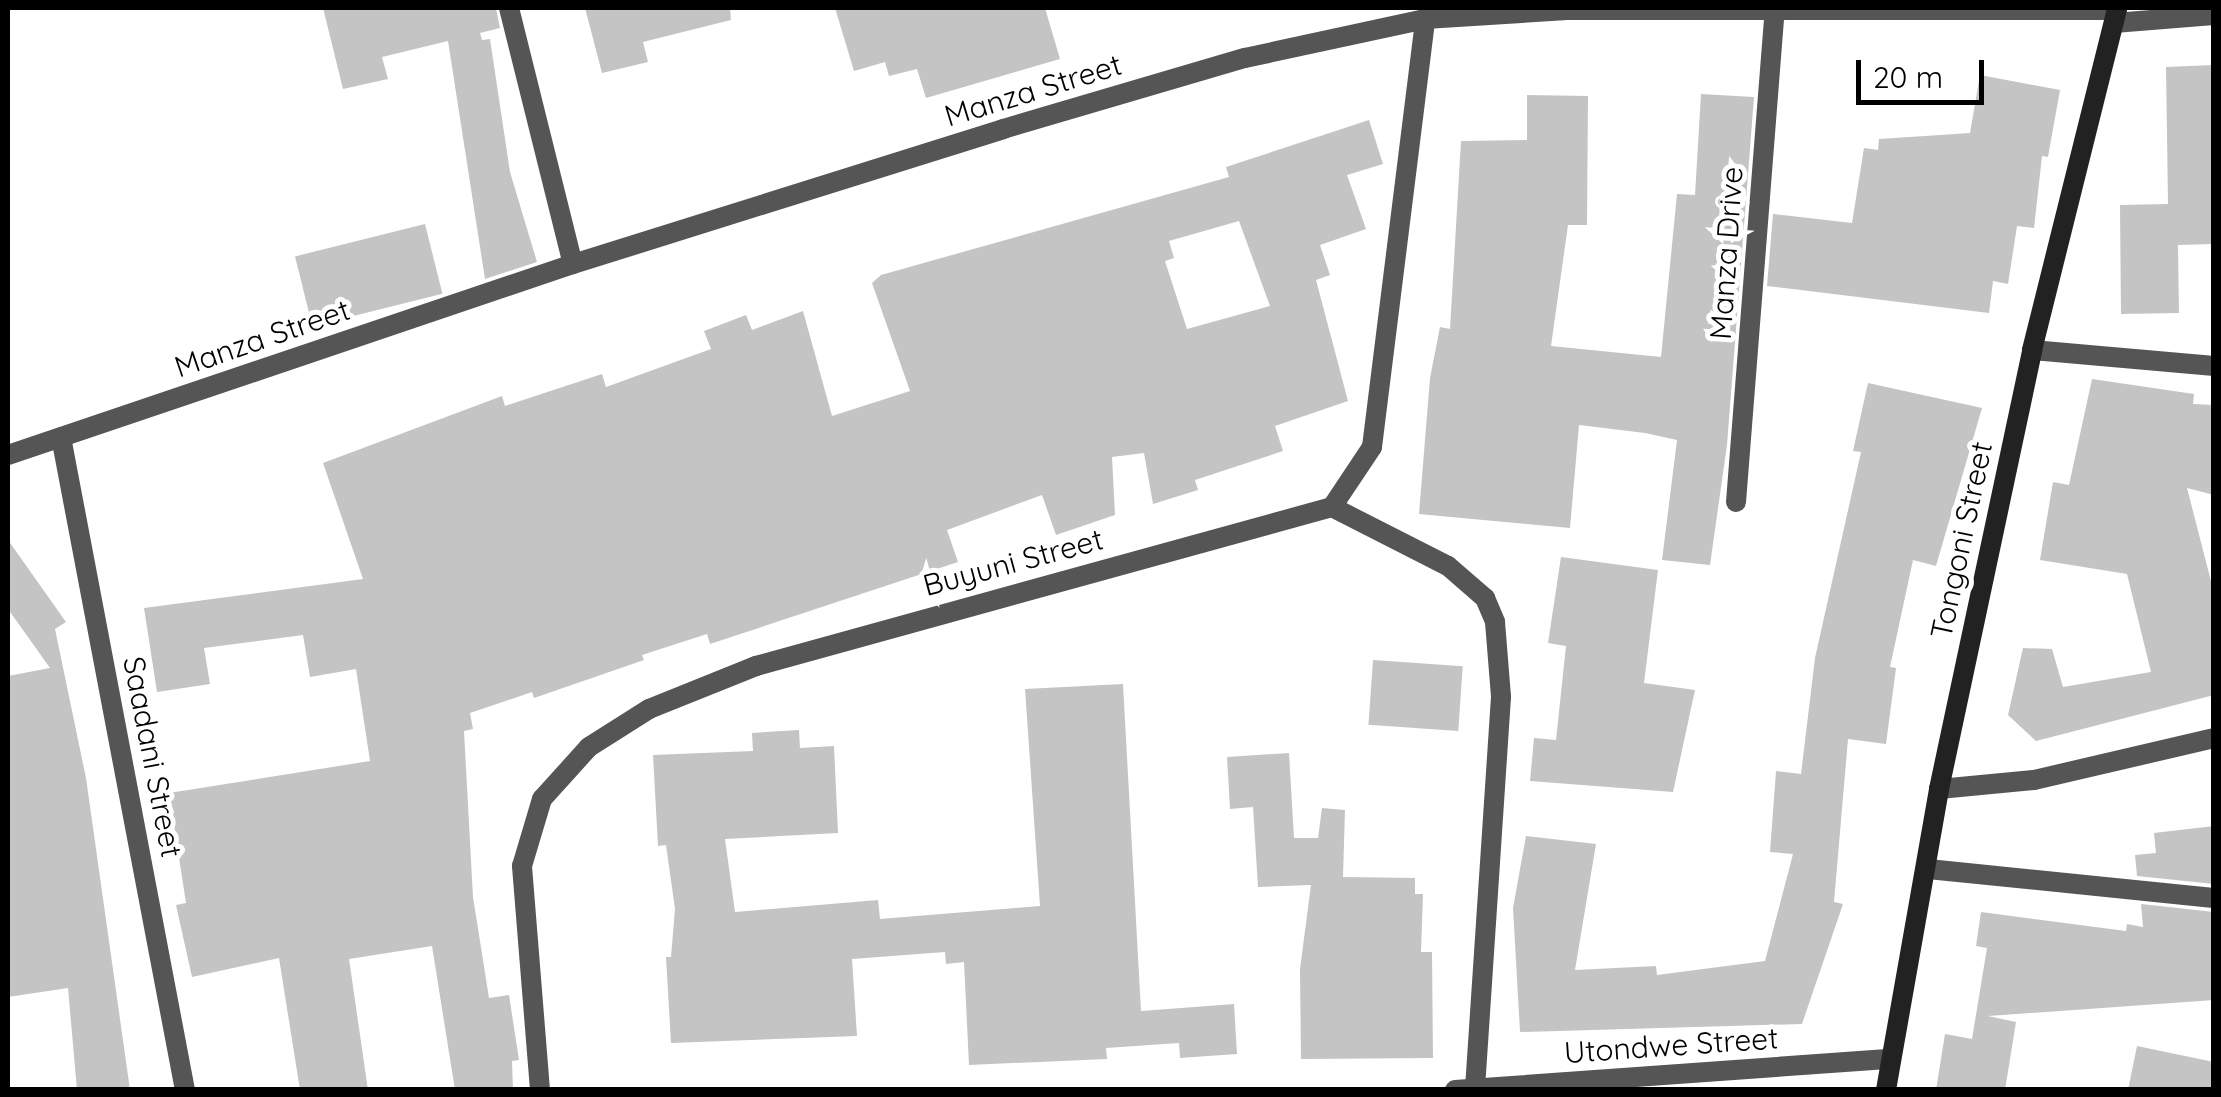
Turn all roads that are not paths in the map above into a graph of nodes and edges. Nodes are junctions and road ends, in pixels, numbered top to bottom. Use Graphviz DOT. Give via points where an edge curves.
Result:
graph roads {
  1 [pos="510,8"];
  2 [pos="1775,8"];
  3 [pos="2116,13"];
  4 [pos="2214,15"];
  5 [pos="1425,19"];
  6 [pos="573,264"];
  7 [pos="2032,350"];
  8 [pos="2214,366"];
  9 [pos="61,437"];
  10 [pos="8,455"];
  11 [pos="1736,502"];
  12 [pos="1332,507"];
  13 [pos="2214,738"];
  14 [pos="1939,788"];
  15 [pos="1928,869"];
  16 [pos="2214,898"];
  17 [pos="1891,1059"];
  18 [pos="1474,1088"];
  19 [pos="185,1090"];
  20 [pos="540,1090"];
  21 [pos="1454,1090"];
  22 [pos="1886,1090"];
  1 -- 6 [label="street"];
  2 -- 3 [label="street, Manza Street"];
  2 -- 5 [label="street, Manza Street"];
  2 -- 11 [label="street, Manza Drive"];
  3 -- 4 [label="street, Manza Street"];
  3 -- 7 [label="street, Tongoni Street"];
  5 -- 6 [label="street, Manza Street" via="1208,68"];
  5 -- 12 [label="street" via="1372,447"];
  6 -- 9 [label="street, Manza Street"];
  7 -- 8 [label="street"];
  7 -- 14 [label="street, Tongoni Street"];
  9 -- 10 [label="street, Manza Street"];
  9 -- 19 [label="street, Saadani Street"];
  12 -- 18 [label="street" via="1448,566 1485,598 1494,622 1501,697"];
  12 -- 20 [label="street, Buyuni Street" via="756,666 650,708 589,747 542,800 522,866"];
  13 -- 14 [label="street" via="2034,780"];
  14 -- 15 [label="street, Tongoni Street"];
  15 -- 16 [label="street"];
  15 -- 17 [label="street, Tongoni Street"];
  17 -- 18 [label="street, Utondwe Street"];
  17 -- 22 [label="street, Tongoni Street"];
  18 -- 21 [label="street, Utondwe Street"];
}
